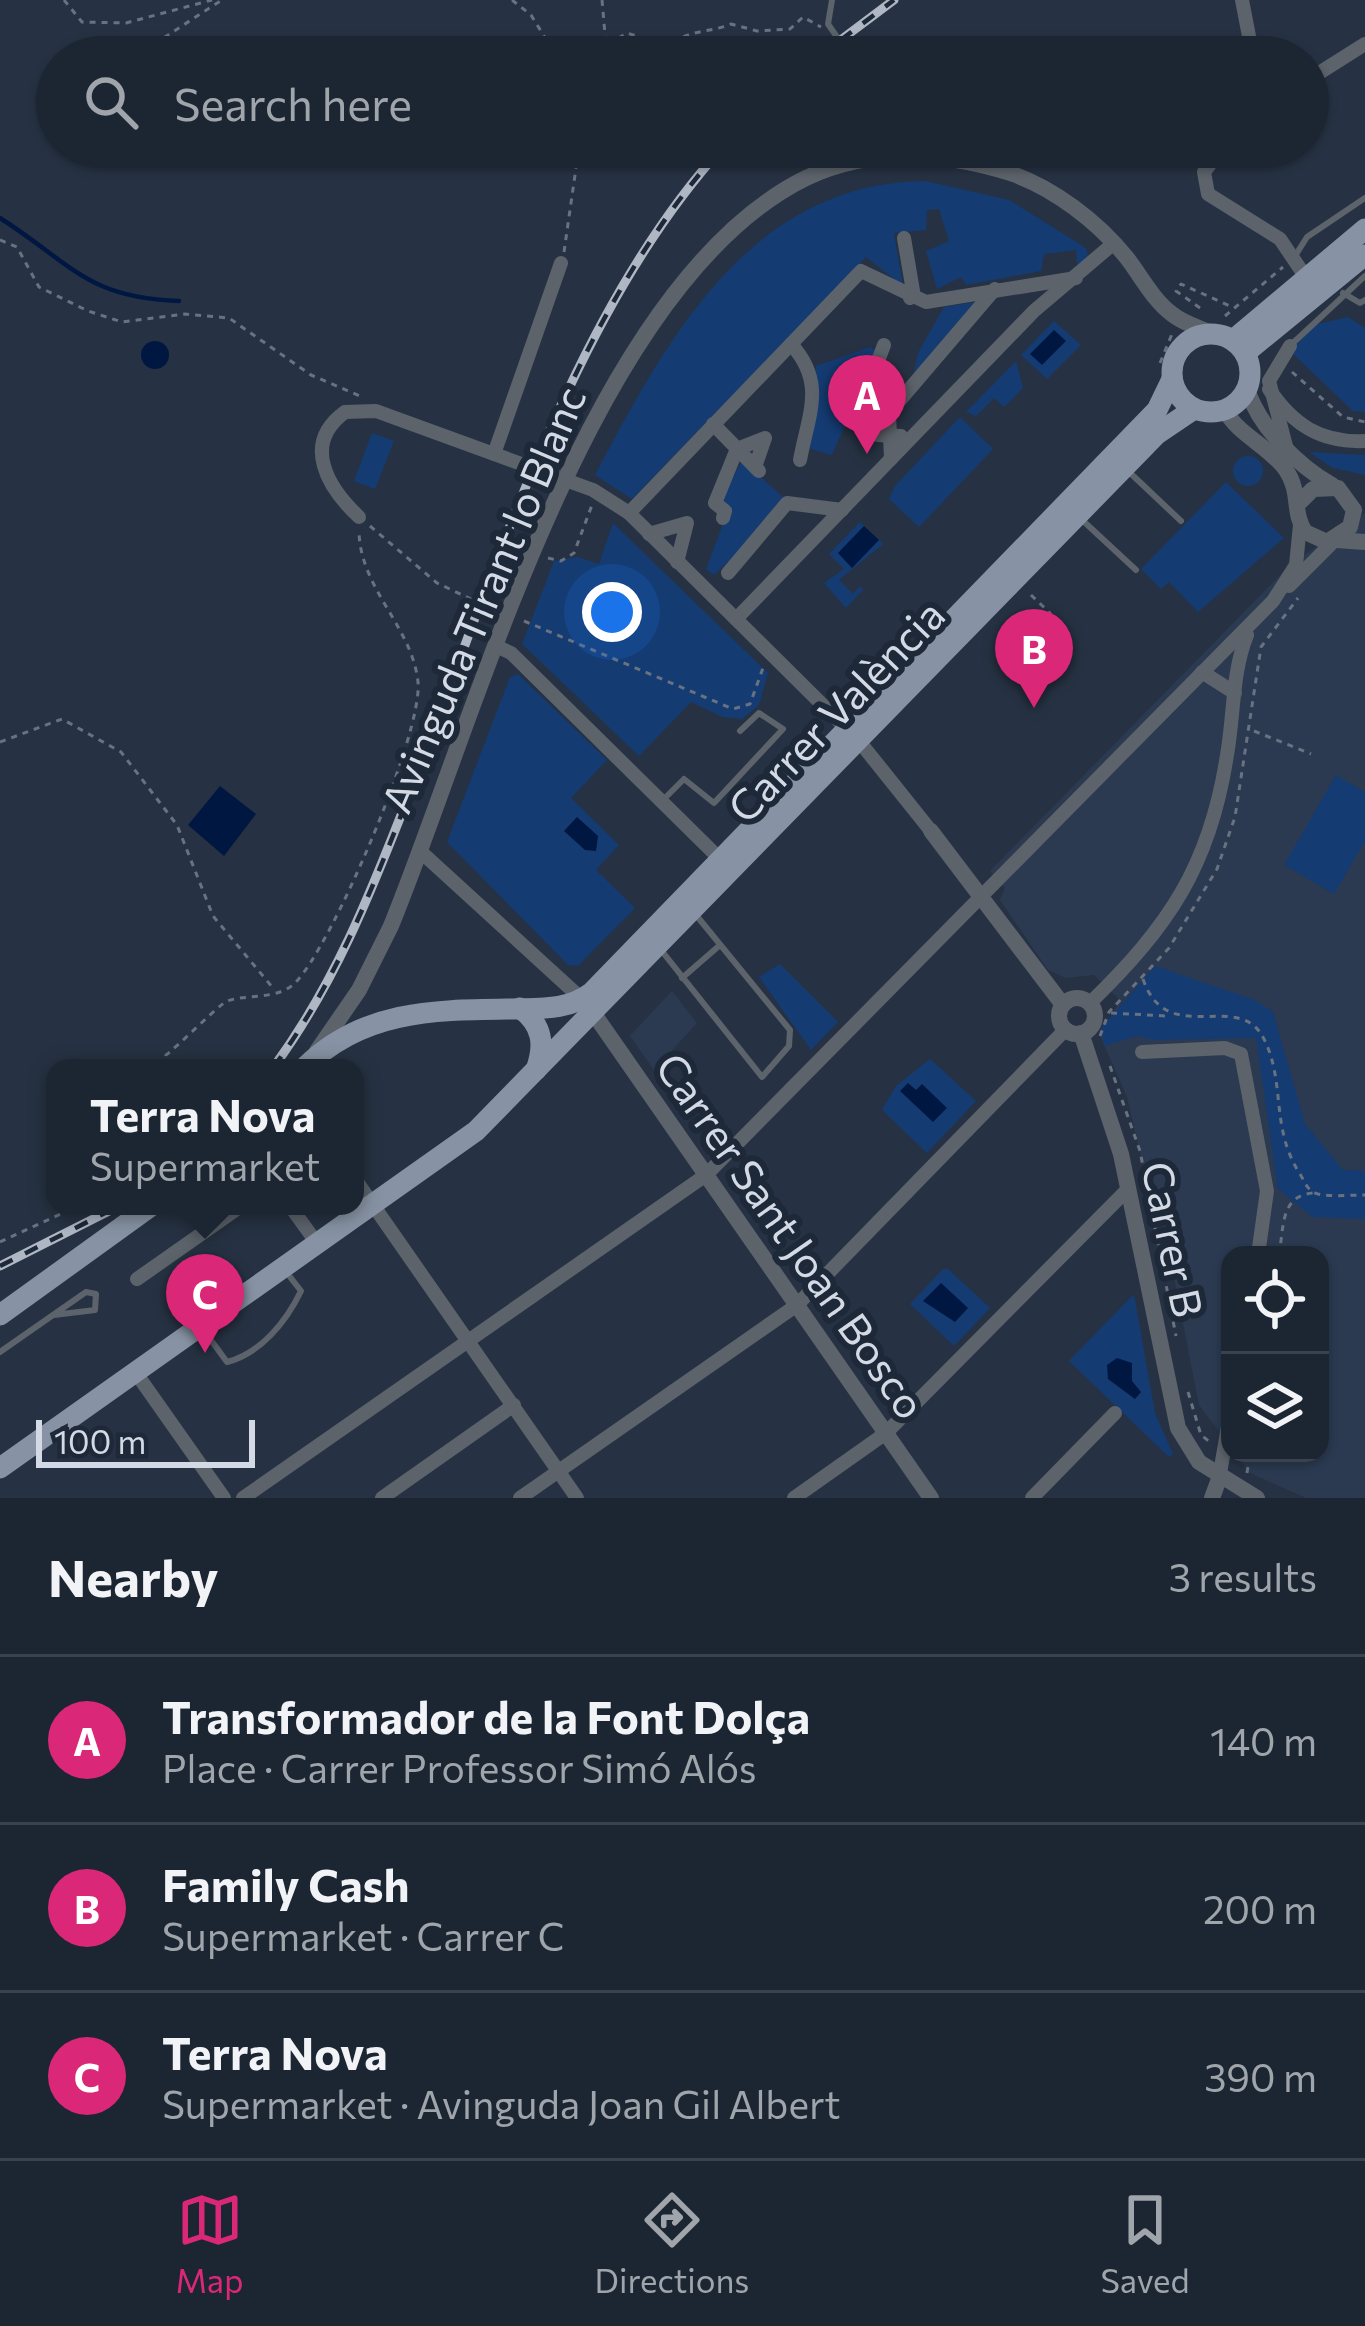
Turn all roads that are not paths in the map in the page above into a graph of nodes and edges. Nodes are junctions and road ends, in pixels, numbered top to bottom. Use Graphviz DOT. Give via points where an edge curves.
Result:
graph roads {
  1 [pos="832,0"];
  2 [pos="1242,0"];
  3 [pos="836,36"];
  4 [pos="1248,36"];
  5 [pos="1365,44"];
  6 [pos="1329,67"];
  7 [pos="834,168"];
  8 [pos="989,168"];
  9 [pos="1207,168"];
  10 [pos="1365,197"];
  11 [pos="1362,236"];
  12 [pos="904,238"];
  13 [pos="1114,243"];
  14 [pos="561,263"];
  15 [pos="1296,265"];
  16 [pos="1365,276"];
  17 [pos="1076,278"];
  18 [pos="1012,287"];
  19 [pos="995,289"];
  20 [pos="1340,296"];
  21 [pos="910,298"];
  22 [pos="1365,299"];
  23 [pos="1034,311"];
  24 [pos="1294,311"];
  25 [pos="1222,332"];
  26 [pos="791,344"];
  27 [pos="884,345"];
  28 [pos="1290,346"];
  29 [pos="1165,375"];
  30 [pos="1258,389"];
  31 [pos="1194,409"];
  32 [pos="1226,410"];
  33 [pos="713,424"];
  34 [pos="894,436"];
  35 [pos="912,437"];
  36 [pos="1365,441"];
  37 [pos="737,449"];
  38 [pos="494,454"];
  39 [pos="891,459"];
  40 [pos="800,460"];
  41 [pos="1125,467"];
  42 [pos="1344,495"];
  43 [pos="1300,501"];
  44 [pos="842,510"];
  45 [pos="628,513"];
  46 [pos="1077,516"];
  47 [pos="1365,516"];
  48 [pos="359,517"];
  49 [pos="723,518"];
  50 [pos="1181,521"];
  51 [pos="1300,526"];
  52 [pos="649,534"];
  53 [pos="1336,540"];
  54 [pos="1365,542"];
  55 [pos="677,562"];
  56 [pos="1136,570"];
  57 [pos="728,573"];
  58 [pos="1275,599"];
  59 [pos="736,619"];
  60 [pos="1252,625"];
  61 [pos="498,647"];
  62 [pos="1202,672"];
  63 [pos="1235,693"];
  64 [pos="740,731"];
  65 [pos="852,735"];
  66 [pos="662,801"];
  67 [pos="931,831"];
  68 [pos="420,851"];
  69 [pos="720,860"];
  70 [pos="980,897"];
  71 [pos="694,912"];
  72 [pos="721,945"];
  73 [pos="658,947"];
  74 [pos="682,978"];
  75 [pos="1090,1003"];
  76 [pos="1063,1005"];
  77 [pos="588,1006"];
  78 [pos="520,1009"];
  79 [pos="1073,1031"];
  80 [pos="1142,1052"];
  81 [pos="311,1059"];
  82 [pos="315,1059"];
  83 [pos="536,1071"];
  84 [pos="706,1175"];
  85 [pos="1128,1189"];
  86 [pos="364,1191"];
  87 [pos="375,1206"];
  88 [pos="364,1214"];
  89 [pos="139,1215"];
  90 [pos="229,1215"];
  91 [pos="297,1215"];
  92 [pos="362,1215"];
  93 [pos="319,1246"];
  94 [pos="1259,1246"];
  95 [pos="285,1270"];
  96 [pos="137,1279"];
  97 [pos="797,1305"];
  98 [pos="0,1315"];
  99 [pos="54,1315"];
  100 [pos="202,1328"];
  101 [pos="470,1343"];
  102 [pos="0,1352"];
  103 [pos="136,1373"];
  104 [pos="514,1406"];
  105 [pos="1115,1413"];
  106 [pos="886,1433"];
  107 [pos="1223,1462"];
  108 [pos="0,1468"];
  109 [pos="559,1471"];
  110 [pos="1220,1479"];
  111 [pos="1235,1493"];
  112 [pos="224,1498"];
  113 [pos="243,1498"];
  114 [pos="382,1498"];
  115 [pos="520,1498"];
  116 [pos="577,1498"];
  117 [pos="794,1498"];
  118 [pos="932,1498"];
  119 [pos="1033,1498"];
  120 [pos="1212,1498"];
  121 [pos="1257,1498"];
  1 -- 3 [label="lane" via="828,24"];
  2 -- 4 [label="street"];
  5 -- 6 [label="street"];
  7 -- 61 [label="street, Avinguda Tirant lo Blanc" via="747,215 656,319 580,445"];
  8 -- 13 [label="street, Avinguda Tirant lo Blanc" via="1062,200"];
  9 -- 15 [label="street" via="1208,194 1268,230"];
  10 -- 15 [label="lane" via="1307,237"];
  11 -- 15 [label="main road"];
  11 -- 24 [label="main road"];
  12 -- 21 [label="street"];
  13 -- 17 [label="street"];
  13 -- 25 [label="street, Avinguda Tirant lo Blanc" via="1164,308"];
  14 -- 38 [label="street"];
  15 -- 25 [label="main road"];
  16 -- 20 [label="lane"];
  17 -- 18 [label="street"];
  17 -- 23 [label="street"];
  18 -- 19 [label="street"];
  18 -- 23 [label="street" via="1030,296"];
  19 -- 21 [label="street" via="932,302"];
  19 -- 34 [label="street" via="889,413"];
  20 -- 22 [label="lane"];
  20 -- 24 [label="lane"];
  20 -- 28 [label="lane"];
  21 -- 26 [label="street" via="868,270"];
  23 -- 35 [label="street"];
  24 -- 25 [label="main road"];
  25 -- 29 [label="main road" via="1197,336"];
  25 -- 30 [label="main road"];
  26 -- 33 [label="street"];
  26 -- 40 [label="street" via="814,382"];
  27 -- 34 [label="street" via="859,411 877,434"];
  28 -- 30 [label="street"];
  29 -- 31 [label="main road"];
  29 -- 65 [label="main road, Carrer València" via="1157,410"];
  30 -- 32 [label="main road"];
  30 -- 36 [label="street" via="1312,432"];
  30 -- 42 [label="street" via="1254,409 1313,474"];
  31 -- 32 [label="main road"];
  31 -- 41 [label="main road, Carrer València"];
  32 -- 43 [label="street" via="1282,465"];
  33 -- 37 [label="street"];
  33 -- 45 [label="street"];
  34 -- 35 [label="street"];
  34 -- 39 [label="street"];
  35 -- 39 [label="street"];
  37 -- 37 [label="street" via="757,469 765,438"];
  37 -- 49 [label="street" via="713,501"];
  38 -- 45 [label="street" via="595,491"];
  38 -- 48 [label="street" via="376,411 345,412 322,443 329,482"];
  39 -- 44 [label="street"];
  41 -- 46 [label="main road, Carrer València"];
  41 -- 50 [label="lane"];
  42 -- 43 [label="street" via="1313,488"];
  42 -- 47 [label="street"];
  42 -- 53 [label="street" via="1354,519"];
  43 -- 51 [label="street"];
  44 -- 57 [label="street" via="787,503"];
  44 -- 59 [label="street"];
  45 -- 52 [label="street"];
  46 -- 56 [label="lane"];
  46 -- 65 [label="main road, Carrer València"];
  51 -- 53 [label="street" via="1318,541"];
  51 -- 58 [label="street" via="1297,565"];
  52 -- 55 [label="street"];
  52 -- 55 [label="street" via="687,523"];
  53 -- 54 [label="street"];
  53 -- 58 [label="street"];
  55 -- 59 [label="street"];
  58 -- 60 [label="street"];
  59 -- 65 [label="street"];
  60 -- 62 [label="street"];
  60 -- 63 [label="street"];
  61 -- 66 [label="street"];
  61 -- 68 [label="street, Avinguda Tirant lo Blanc"];
  62 -- 63 [label="street"];
  62 -- 70 [label="street"];
  63 -- 75 [label="street" via="1221,796 1200,862 1157,934"];
  64 -- 66 [label="lane" via="759,712 783,729 715,803 684,779"];
  65 -- 67 [label="street"];
  65 -- 69 [label="main road, Carrer València"];
  65 -- 71 [label="main road, Carrer València"];
  66 -- 69 [label="street"];
  67 -- 70 [label="street"];
  68 -- 77 [label="street"];
  68 -- 81 [label="street, Avinguda Tirant lo Blanc" via="359,990"];
  69 -- 77 [label="main road, Carrer València"];
  70 -- 76 [label="street"];
  70 -- 84 [label="street"];
  71 -- 72 [label="lane"];
  71 -- 73 [label="main road, Carrer València"];
  72 -- 74 [label="lane"];
  72 -- 74 [label="lane" via="791,1036 761,1077"];
  73 -- 74 [label="lane"];
  73 -- 77 [label="main road, Carrer València"];
  75 -- 76 [label="street"];
  75 -- 79 [label="street" via="1095,1018"];
  76 -- 79 [label="street" via="1060,1020"];
  77 -- 78 [label="main road"];
  77 -- 83 [label="main road, Carrer València"];
  77 -- 84 [label="street, Carrer Sant Joan Bosco"];
  78 -- 82 [label="main road" via="388,1017"];
  78 -- 83 [label="main road" via="542,1040"];
  79 -- 85 [label="street, Carrer B"];
  79 -- 97 [label="street"];
  80 -- 94 [label="street" via="1241,1054 1267,1191"];
  83 -- 87 [label="main road, Carrer València" via="476,1131"];
  84 -- 97 [label="street, Carrer Sant Joan Bosco"];
  84 -- 101 [label="street"];
  85 -- 106 [label="street"];
  85 -- 110 [label="street, Carrer B" via="1174,1417 1192,1453"];
  86 -- 87 [label="street"];
  87 -- 88 [label="main road, Carrer València"];
  87 -- 101 [label="street"];
  89 -- 98 [label="main road"];
  90 -- 96 [label="street"];
  91 -- 93 [label="street"];
  92 -- 93 [label="main road, Carrer València"];
  93 -- 95 [label="main road, Carrer València"];
  95 -- 100 [label="main road, Carrer València"];
  95 -- 100 [label="lane" via="301,1292 286,1322 239,1359 227,1362"];
  97 -- 106 [label="street, Carrer Sant Joan Bosco"];
  97 -- 109 [label="street"];
  99 -- 99 [label="lane" via="94,1310 96,1294 86,1292"];
  99 -- 102 [label="lane"];
  100 -- 103 [label="main road, Carrer València"];
  101 -- 104 [label="street"];
  101 -- 113 [label="street"];
  103 -- 108 [label="main road, Carrer València"];
  103 -- 112 [label="street"];
  104 -- 109 [label="street"];
  104 -- 114 [label="street"];
  105 -- 119 [label="street"];
  106 -- 117 [label="street"];
  106 -- 118 [label="street, Carrer Sant Joan Bosco"];
  107 -- 110 [label="street"];
  109 -- 115 [label="street"];
  109 -- 116 [label="street"];
  110 -- 111 [label="street, Carrer B"];
  110 -- 120 [label="street"];
  111 -- 121 [label="street, Carrer B"];
}
